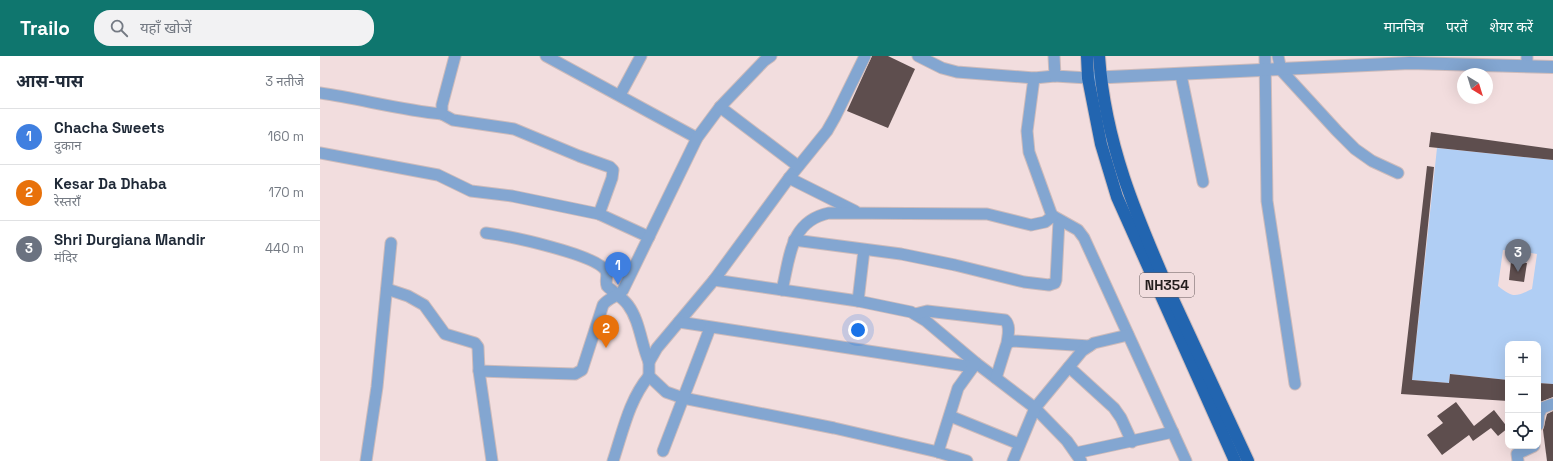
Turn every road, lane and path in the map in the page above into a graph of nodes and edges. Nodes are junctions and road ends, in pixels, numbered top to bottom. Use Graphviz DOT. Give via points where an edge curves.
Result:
graph roads {
  1 [pos="455,56"];
  2 [pos="546,56"];
  3 [pos="642,56"];
  4 [pos="865,56"];
  5 [pos="918,56"];
  6 [pos="941,56"];
  7 [pos="1054,56"];
  8 [pos="1087,56"];
  9 [pos="1099,56"];
  10 [pos="1265,56"];
  11 [pos="1278,56"];
  12 [pos="764,58"];
  13 [pos="1464,60"];
  14 [pos="1527,61"];
  15 [pos="1553,67"];
  16 [pos="942,68"];
  17 [pos="1266,70"];
  18 [pos="1281,70"];
  19 [pos="1181,75"];
  20 [pos="1055,76"];
  21 [pos="1034,78"];
  22 [pos="1088,78"];
  23 [pos="1101,78"];
  24 [pos="320,93"];
  25 [pos="620,95"];
  26 [pos="720,107"];
  27 [pos="442,114"];
  28 [pos="697,138"];
  29 [pos="320,153"];
  30 [pos="798,166"];
  31 [pos="1398,173"];
  32 [pos="789,178"];
  33 [pos="1203,182"];
  34 [pos="859,213"];
  35 [pos="599,214"];
  36 [pos="1056,218"];
  37 [pos="486,233"];
  38 [pos="649,237"];
  39 [pos="794,240"];
  40 [pos="391,243"];
  41 [pos="864,250"];
  42 [pos="714,280"];
  43 [pos="387,289"];
  44 [pos="782,290"];
  45 [pos="619,294"];
  46 [pos="858,301"];
  47 [pos="915,314"];
  48 [pos="680,322"];
  49 [pos="710,328"];
  50 [pos="1128,335"];
  51 [pos="1007,343"];
  52 [pos="1089,346"];
  53 [pos="649,362"];
  54 [pos="975,365"];
  55 [pos="1069,367"];
  56 [pos="479,371"];
  57 [pos="649,376"];
  58 [pos="996,378"];
  59 [pos="1295,384"];
  60 [pos="683,398"];
  61 [pos="1553,404"];
  62 [pos="1035,408"];
  63 [pos="1540,413"];
  64 [pos="950,416"];
  65 [pos="1173,432"];
  66 [pos="1132,442"];
  67 [pos="1019,444"];
  68 [pos="1528,449"];
  69 [pos="663,451"];
  70 [pos="938,452"];
  71 [pos="1079,457"];
  72 [pos="961,460"];
  73 [pos="366,461"];
  74 [pos="492,461"];
  75 [pos="613,461"];
  76 [pos="1013,461"];
  77 [pos="1186,461"];
  78 [pos="1235,461"];
  79 [pos="1248,461"];
  80 [pos="1518,461"];
  1 -- 27 [label="street"];
  2 -- 25 [label="street"];
  3 -- 25 [label="street"];
  4 -- 30 [label="street" via="835,117"];
  5 -- 16 [label="street"];
  6 -- 16 [label="street"];
  7 -- 20 [label="street"];
  8 -- 22 [label="highway, NH354"];
  9 -- 23 [label="highway, NH354"];
  10 -- 17 [label="street"];
  11 -- 18 [label="street"];
  12 -- 26 [label="street"];
  13 -- 14 [label="street"];
  13 -- 18 [label="street"];
  14 -- 15 [label="street"];
  16 -- 21 [label="street" via="957,72"];
  17 -- 18 [label="street"];
  17 -- 19 [label="street"];
  17 -- 59 [label="street" via="1267,201"];
  18 -- 31 [label="street" via="1355,150"];
  19 -- 23 [label="street"];
  19 -- 33 [label="street"];
  20 -- 21 [label="street"];
  20 -- 22 [label="street"];
  21 -- 36 [label="street" via="1027,131 1028,142 1048,206"];
  22 -- 23 [label="street"];
  22 -- 78 [label="highway, NH354" via="1101,144 1116,197"];
  23 -- 79 [label="highway, NH354" via="1115,152 1128,193 1194,347"];
  24 -- 27 [label="street" via="359,98 411,111"];
  25 -- 28 [label="street"];
  26 -- 28 [label="street"];
  26 -- 30 [label="street"];
  27 -- 35 [label="street" via="453,120 514,129 610,166 613,170 612,178"];
  28 -- 38 [label="street"];
  29 -- 35 [label="street" via="438,175 471,191 512,196"];
  30 -- 32 [label="street"];
  32 -- 34 [label="street"];
  32 -- 42 [label="street"];
  34 -- 36 [label="street" via="987,214 1031,225"];
  34 -- 39 [label="street" via="818,215 807,222"];
  35 -- 38 [label="street"];
  36 -- 41 [label="street" via="1056,280 1049,285 1024,282 916,257"];
  36 -- 50 [label="street" via="1078,230 1084,238"];
  37 -- 45 [label="street" via="515,237 583,257 607,272 607,286"];
  38 -- 45 [label="street"];
  39 -- 41 [label="street"];
  39 -- 44 [label="street"];
  40 -- 43 [label="street"];
  41 -- 46 [label="street"];
  42 -- 44 [label="street"];
  42 -- 48 [label="street"];
  43 -- 56 [label="street" via="424,305 444,334 475,343 478,347"];
  43 -- 73 [label="street" via="377,388"];
  44 -- 46 [label="street"];
  45 -- 53 [label="street" via="633,313"];
  45 -- 56 [label="street" via="610,297 603,305 580,373"];
  46 -- 47 [label="street"];
  47 -- 51 [label="street" via="927,311 1005,320 1009,329"];
  47 -- 54 [label="street"];
  48 -- 49 [label="street"];
  48 -- 53 [label="street" via="657,348"];
  49 -- 54 [label="street"];
  49 -- 60 [label="street"];
  50 -- 52 [label="street"];
  50 -- 65 [label="street"];
  51 -- 52 [label="street" via="1014,340"];
  51 -- 58 [label="street"];
  52 -- 55 [label="street"];
  53 -- 57 [label="street"];
  54 -- 58 [label="street"];
  54 -- 64 [label="street" via="958,388"];
  55 -- 62 [label="street"];
  55 -- 66 [label="street" via="1114,408"];
  56 -- 74 [label="street"];
  57 -- 60 [label="street" via="666,392"];
  57 -- 75 [label="street" via="631,404"];
  58 -- 62 [label="street"];
  60 -- 69 [label="street"];
  60 -- 70 [label="street"];
  61 -- 63 [label="street" via="1542,408"];
  62 -- 67 [label="street"];
  62 -- 71 [label="street"];
  64 -- 67 [label="street"];
  64 -- 70 [label="street"];
  65 -- 66 [label="street"];
  65 -- 77 [label="street"];
  66 -- 71 [label="street"];
  67 -- 76 [label="street"];
  68 -- 80 [label="street" via="1517,454"];
  70 -- 72 [label="street"];
}
